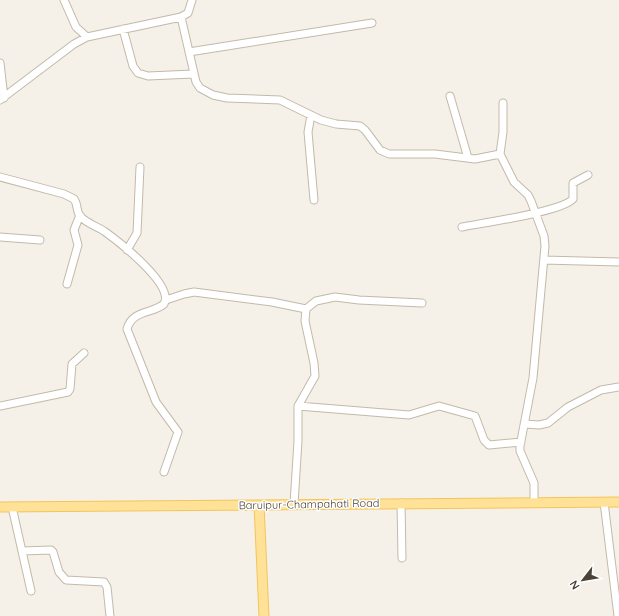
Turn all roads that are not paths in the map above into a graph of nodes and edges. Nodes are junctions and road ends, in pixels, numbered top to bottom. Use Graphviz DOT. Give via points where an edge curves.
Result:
graph roads {
  1 [pos="64,0"];
  2 [pos="192,0"];
  3 [pos="181,17"];
  4 [pos="372,23"];
  5 [pos="123,29"];
  6 [pos="87,38"];
  7 [pos="189,52"];
  8 [pos="0,63"];
  9 [pos="193,74"];
  10 [pos="450,96"];
  11 [pos="2,99"];
  12 [pos="503,103"];
  13 [pos="311,115"];
  14 [pos="500,154"];
  15 [pos="468,158"];
  16 [pos="140,167"];
  17 [pos="588,175"];
  18 [pos="0,177"];
  19 [pos="314,200"];
  20 [pos="536,213"];
  21 [pos="80,215"];
  22 [pos="462,227"];
  23 [pos="0,237"];
  24 [pos="40,240"];
  25 [pos="127,250"];
  26 [pos="544,260"];
  27 [pos="619,262"];
  28 [pos="67,284"];
  29 [pos="166,300"];
  30 [pos="422,303"];
  31 [pos="306,309"];
  32 [pos="84,353"];
  33 [pos="619,387"];
  34 [pos="0,406"];
  35 [pos="298,406"];
  36 [pos="525,424"];
  37 [pos="521,442"];
  38 [pos="164,472"];
  39 [pos="534,502"];
  40 [pos="604,502"];
  41 [pos="619,502"];
  42 [pos="401,503"];
  43 [pos="294,504"];
  44 [pos="259,505"];
  45 [pos="0,507"];
  46 [pos="12,507"];
  47 [pos="22,551"];
  48 [pos="402,558"];
  49 [pos="31,591"];
  50 [pos="618,615"];
  51 [pos="110,616"];
  52 [pos="264,616"];
  1 -- 6 [label="street" via="76,27"];
  2 -- 3 [label="street" via="188,13"];
  3 -- 5 [label="street"];
  3 -- 7 [label="street"];
  4 -- 7 [label="street"];
  5 -- 6 [label="street"];
  5 -- 9 [label="street" via="133,66 138,73 148,76"];
  6 -- 11 [label="street" via="74,44"];
  7 -- 9 [label="street"];
  8 -- 11 [label="street"];
  9 -- 13 [label="street" via="200,88 213,95 280,100"];
  10 -- 15 [label="street"];
  12 -- 14 [label="street" via="503,143"];
  13 -- 15 [label="street" via="336,124 360,126 383,152"];
  13 -- 19 [label="street" via="308,132"];
  14 -- 15 [label="street"];
  14 -- 20 [label="street" via="514,182 528,195"];
  16 -- 25 [label="street" via="137,233"];
  17 -- 20 [label="street" via="573,183 572,201"];
  18 -- 21 [label="street" via="70,196 76,202"];
  20 -- 22 [label="street"];
  20 -- 26 [label="street" via="544,236"];
  21 -- 25 [label="street"];
  21 -- 28 [label="street" via="74,230 78,245"];
  23 -- 24 [label="street"];
  25 -- 29 [label="street" via="152,273 163,289"];
  26 -- 27 [label="street"];
  26 -- 36 [label="street" via="533,378"];
  29 -- 31 [label="street" via="194,292"];
  29 -- 38 [label="street" via="161,306 135,316 127,329 156,402 178,432"];
  30 -- 31 [label="street" via="335,297 316,301"];
  31 -- 35 [label="street" via="305,321 315,376"];
  32 -- 34 [label="street" via="72,364 68,392"];
  33 -- 36 [label="street" via="601,390 564,410 548,423"];
  35 -- 37 [label="street" via="409,414 438,406 475,416 484,440 489,445"];
  35 -- 43 [label="street"];
  36 -- 37 [label="street"];
  37 -- 39 [label="street" via="520,451 534,483"];
  39 -- 40 [label="main road, Baruipur-Champahati Road"];
  39 -- 42 [label="main road, Baruipur-Champahati Road"];
  40 -- 41 [label="main road, Baruipur-Champahati Road"];
  40 -- 50 [label="street"];
  42 -- 43 [label="main road, Baruipur-Champahati Road"];
  42 -- 48 [label="street"];
  43 -- 44 [label="main road, Baruipur-Champahati Road"];
  44 -- 46 [label="main road, Baruipur-Champahati Road"];
  44 -- 52 [label="main road"];
  45 -- 46 [label="main road, Baruipur-Champahati Road"];
  46 -- 47 [label="street"];
  47 -- 49 [label="street"];
  47 -- 51 [label="street" via="51,550 66,580 104,582 107,587"];
}
